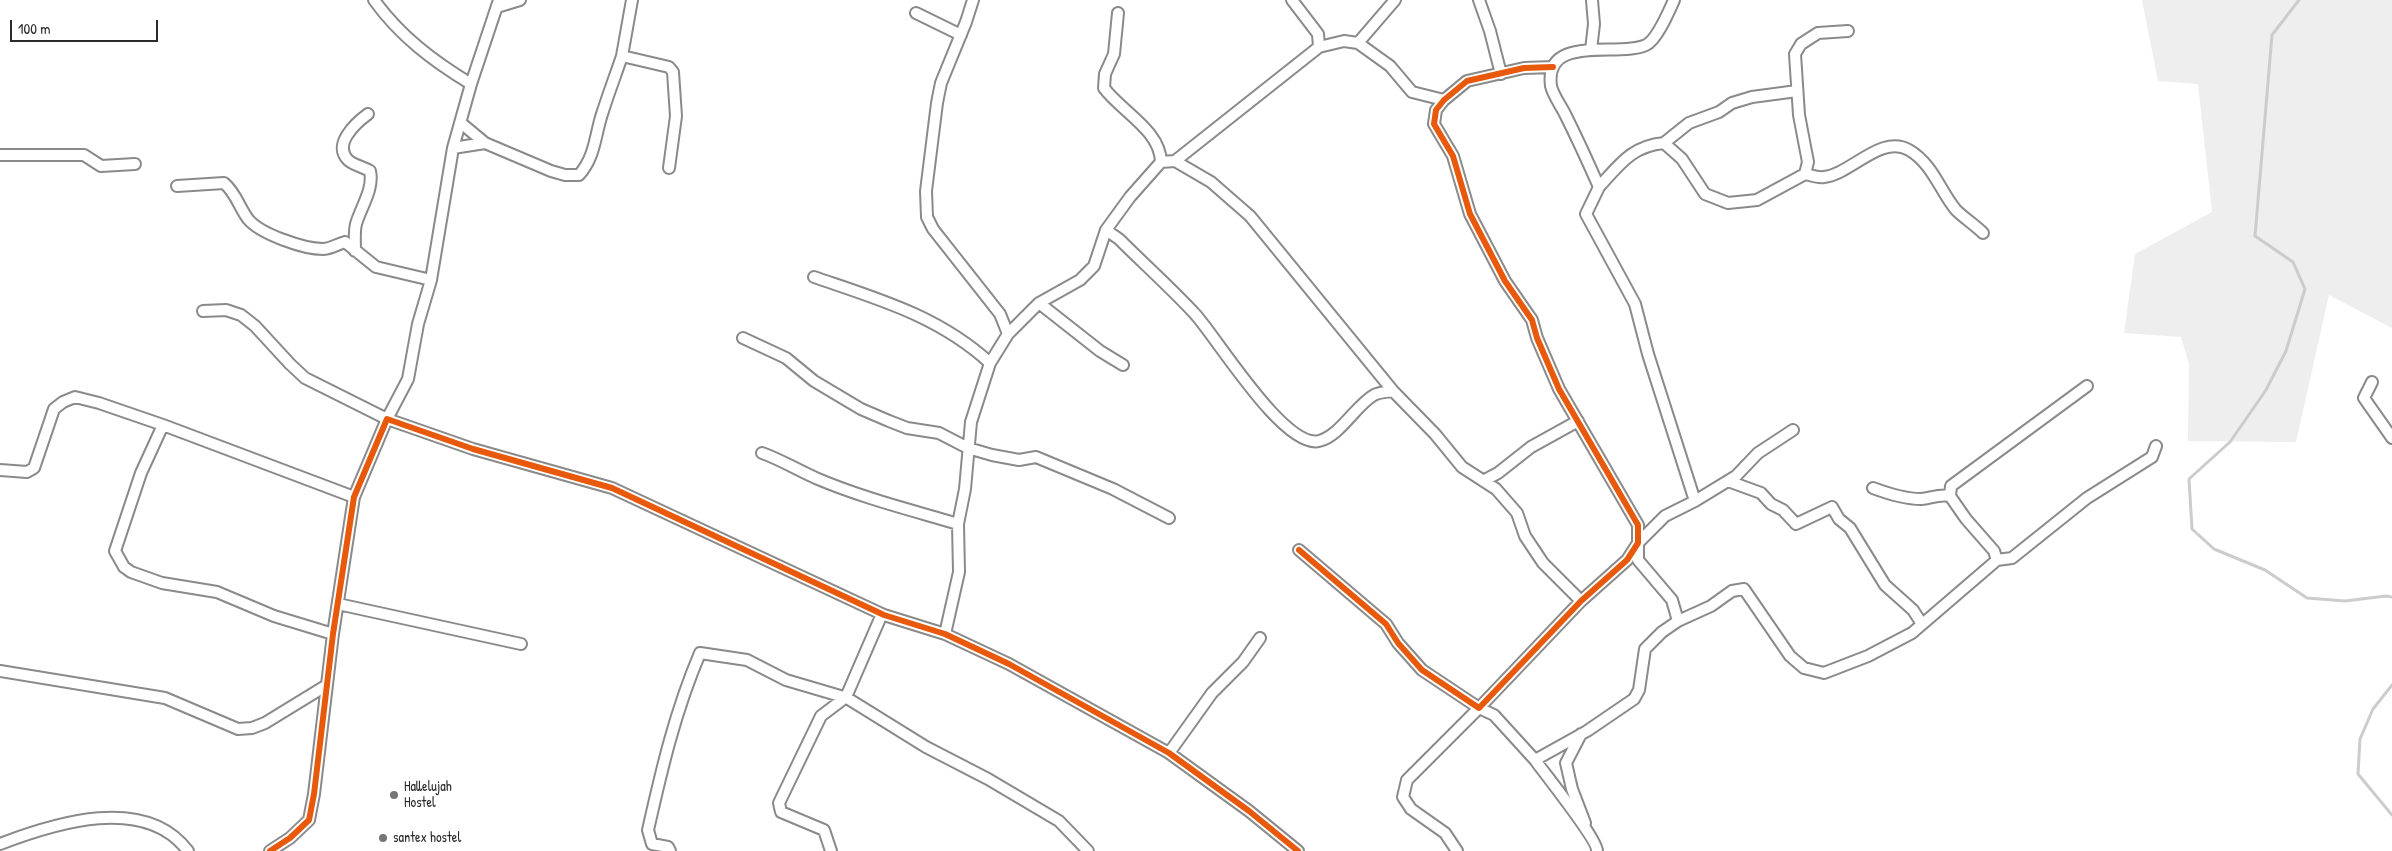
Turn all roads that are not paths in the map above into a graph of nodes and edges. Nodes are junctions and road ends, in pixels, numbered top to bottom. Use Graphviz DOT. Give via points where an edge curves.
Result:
graph roads {
  1 [pos="374,0"];
  2 [pos="520,0"];
  3 [pos="632,0"];
  4 [pos="973,0"];
  5 [pos="1292,0"];
  6 [pos="1395,0"];
  7 [pos="1479,0"];
  8 [pos="1592,0"];
  9 [pos="1674,0"];
  10 [pos="498,4"];
  11 [pos="916,13"];
  12 [pos="1118,13"];
  13 [pos="1848,30"];
  14 [pos="961,35"];
  15 [pos="1358,43"];
  16 [pos="1319,47"];
  17 [pos="1591,50"];
  18 [pos="622,56"];
  19 [pos="1553,67"];
  20 [pos="1501,74"];
  21 [pos="471,84"];
  22 [pos="1797,90"];
  23 [pos="1444,100"];
  24 [pos="368,114"];
  25 [pos="461,123"];
  26 [pos="485,143"];
  27 [pos="1664,143"];
  28 [pos="453,148"];
  29 [pos="0,155"];
  30 [pos="1174,161"];
  31 [pos="1161,162"];
  32 [pos="135,164"];
  33 [pos="669,168"];
  34 [pos="1805,174"];
  35 [pos="178,186"];
  36 [pos="1599,187"];
  37 [pos="1106,230"];
  38 [pos="1983,233"];
  39 [pos="355,251"];
  40 [pos="814,277"];
  41 [pos="431,280"];
  42 [pos="1039,303"];
  43 [pos="204,311"];
  44 [pos="1008,334"];
  45 [pos="743,338"];
  46 [pos="990,363"];
  47 [pos="1123,365"];
  48 [pos="2372,382"];
  49 [pos="2087,386"];
  50 [pos="1393,390"];
  51 [pos="386,420"];
  52 [pos="1578,421"];
  53 [pos="163,425"];
  54 [pos="1793,430"];
  55 [pos="2392,438"];
  56 [pos="2156,446"];
  57 [pos="968,448"];
  58 [pos="762,452"];
  59 [pos="0,470"];
  60 [pos="1483,481"];
  61 [pos="1728,481"];
  62 [pos="1874,488"];
  63 [pos="1950,496"];
  64 [pos="354,497"];
  65 [pos="1695,501"];
  66 [pos="1169,518"];
  67 [pos="958,524"];
  68 [pos="1638,543"];
  69 [pos="1299,550"];
  70 [pos="1996,560"];
  71 [pos="1581,602"];
  72 [pos="338,604"];
  73 [pos="882,614"];
  74 [pos="1678,621"];
  75 [pos="1922,624"];
  76 [pos="333,634"];
  77 [pos="945,634"];
  78 [pos="1260,638"];
  79 [pos="521,644"];
  80 [pos="0,671"];
  81 [pos="327,685"];
  82 [pos="845,697"];
  83 [pos="1479,708"];
  84 [pos="1581,734"];
  85 [pos="1169,753"];
  86 [pos="1535,760"];
  87 [pos="1588,831"];
  88 [pos="0,844"];
  89 [pos="188,851"];
  90 [pos="270,851"];
  91 [pos="670,851"];
  92 [pos="831,851"];
  93 [pos="1088,851"];
  94 [pos="1298,851"];
  95 [pos="1457,851"];
  96 [pos="1597,851"];
  1 -- 21 [label="street" via="425,54"];
  2 -- 10 [label="street"];
  3 -- 18 [label="street"];
  4 -- 14 [label="street"];
  5 -- 16 [label="street" via="1318,34"];
  6 -- 15 [label="street"];
  7 -- 20 [label="street"];
  8 -- 17 [label="street"];
  9 -- 17 [label="street" via="1666,19 1648,44 1631,50"];
  10 -- 21 [label="street"];
  11 -- 14 [label="street"];
  12 -- 31 [label="street" via="1114,54 1105,74 1104,88 1153,136"];
  13 -- 22 [label="street" via="1818,33 1801,44 1795,54"];
  14 -- 44 [label="street" via="941,83 926,191 927,217 1000,314"];
  15 -- 16 [label="street"];
  15 -- 23 [label="street" via="1390,66 1412,92"];
  16 -- 30 [label="street"];
  17 -- 19 [label="street" via="1565,55"];
  18 -- 26 [label="street" via="602,112 595,147 579,175 551,171"];
  18 -- 33 [label="street" via="669,67 673,72 676,116"];
  19 -- 20 [label="street" via="1524,68"];
  19 -- 36 [label="street" via="1551,87"];
  20 -- 23 [label="street" via="1468,81"];
  21 -- 25 [label="street"];
  22 -- 27 [label="street" via="1752,96 1732,103 1719,112 1689,123"];
  22 -- 34 [label="street" via="1808,162"];
  23 -- 52 [label="street" via="1436,110 1434,124 1453,156 1470,214 1505,281 1532,320 1559,389"];
  24 -- 39 [label="street" via="355,123 345,139 344,152 348,161 370,171 371,175 366,201 356,225"];
  25 -- 26 [label="street"];
  25 -- 28 [label="street"];
  26 -- 28 [label="street"];
  27 -- 34 [label="street" via="1682,159 1705,194 1728,203 1757,200"];
  27 -- 36 [label="street" via="1646,145 1625,158"];
  28 -- 41 [label="street"];
  29 -- 32 [label="street" via="84,155 101,166"];
  30 -- 31 [label="street"];
  30 -- 50 [label="street" via="1211,182 1250,216"];
  31 -- 37 [label="street"];
  34 -- 38 [label="street" via="1824,177 1847,169 1878,150 1897,145 1909,150 1926,166 1956,210"];
  35 -- 39 [label="street" via="224,183 233,190 248,220 266,232 296,244 324,249 345,242"];
  36 -- 65 [label="street" via="1586,214 1635,304"];
  37 -- 42 [label="street" via="1094,266 1080,280"];
  37 -- 50 [label="street" via="1195,314 1262,404 1293,432 1318,441 1330,435 1374,395"];
  39 -- 41 [label="street" via="376,267"];
  40 -- 46 [label="street" via="930,319 959,337"];
  41 -- 51 [label="street" via="418,324 408,379"];
  42 -- 44 [label="street"];
  42 -- 47 [label="street"];
  43 -- 51 [label="street" via="226,310 241,315 305,378"];
  44 -- 46 [label="street"];
  45 -- 57 [label="street" via="786,358 814,381 861,409 907,428 939,433"];
  46 -- 57 [label="street" via="970,422"];
  48 -- 55 [label="street" via="2364,398"];
  49 -- 63 [label="street" via="1951,486"];
  50 -- 60 [label="street" via="1462,467"];
  51 -- 64 [label="street"];
  51 -- 73 [label="street" via="473,449 612,488"];
  52 -- 60 [label="street" via="1531,447"];
  52 -- 68 [label="street" via="1638,524"];
  53 -- 59 [label="street" via="75,397 54,409 34,468 27,472"];
  53 -- 64 [label="street"];
  53 -- 76 [label="street" via="141,473 115,551 124,567 162,584 217,592 274,616"];
  54 -- 61 [label="street" via="1758,453"];
  56 -- 70 [label="street" via="2152,457 2087,498 2012,558"];
  57 -- 66 [label="street" via="1019,460 1036,457 1113,489"];
  57 -- 67 [label="street"];
  58 -- 67 [label="street" via="816,479"];
  60 -- 71 [label="street" via="1496,489 1517,513 1524,536 1543,562"];
  61 -- 65 [label="street"];
  61 -- 75 [label="street" via="1760,493 1796,524 1832,507 1850,528 1885,585 1913,610"];
  62 -- 63 [label="street" via="1893,496 1922,499 1942,494"];
  63 -- 70 [label="street" via="1994,551"];
  64 -- 72 [label="street"];
  65 -- 68 [label="street" via="1665,516"];
  67 -- 77 [label="street" via="959,572"];
  68 -- 71 [label="street" via="1627,560"];
  68 -- 74 [label="street" via="1638,560 1672,600"];
  69 -- 83 [label="street" via="1386,624 1422,670"];
  70 -- 75 [label="street"];
  71 -- 83 [label="street"];
  72 -- 76 [label="street"];
  72 -- 79 [label="street"];
  73 -- 77 [label="street"];
  73 -- 82 [label="street"];
  74 -- 75 [label="street" via="1711,606 1732,591 1744,589 1790,656 1804,668 1824,673 1868,656 1912,633"];
  74 -- 84 [label="street" via="1645,649 1639,690 1634,699"];
  76 -- 81 [label="street"];
  77 -- 85 [label="street" via="1009,664"];
  78 -- 85 [label="street" via="1243,662 1212,693"];
  80 -- 81 [label="street" via="165,698 238,729 264,723"];
  81 -- 90 [label="street" via="308,820 290,838"];
  82 -- 91 [label="street" via="786,680 747,660 700,653 669,737 648,830 652,844 668,847"];
  82 -- 92 [label="street" via="821,716 779,804 781,812 824,830"];
  82 -- 93 [label="street" via="926,747 1059,821"];
  83 -- 86 [label="street" via="1494,715"];
  83 -- 95 [label="street" via="1407,780 1403,797 1411,809 1444,833"];
  84 -- 86 [label="street"];
  84 -- 87 [label="street" via="1566,763"];
  85 -- 94 [label="street"];
  86 -- 87 [label="street"];
  87 -- 96 [label="street" via="1598,845"];
  88 -- 89 [label="street" via="49,828 114,816 166,828"];
}
